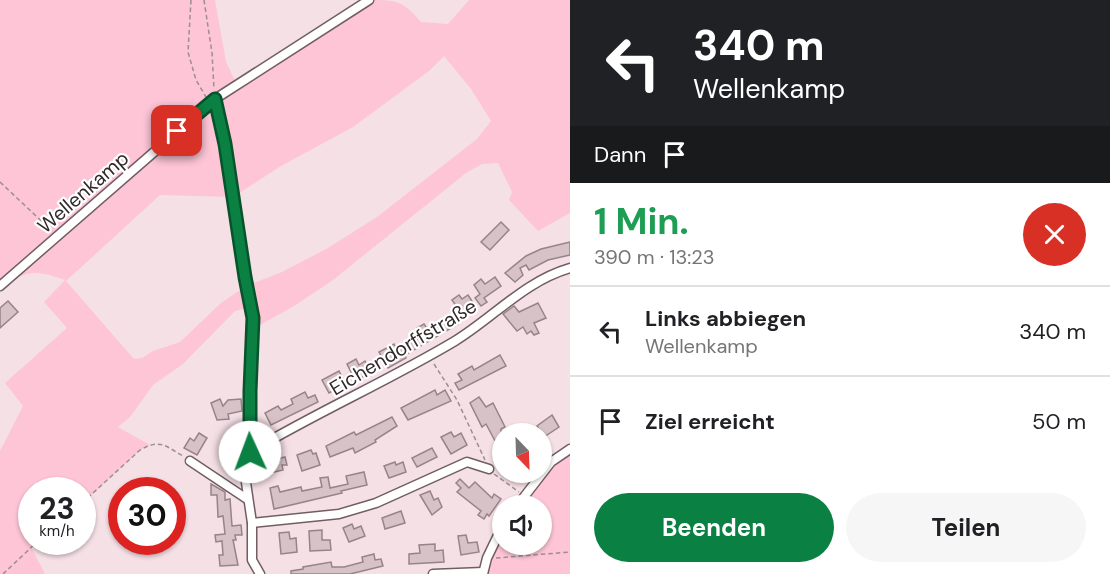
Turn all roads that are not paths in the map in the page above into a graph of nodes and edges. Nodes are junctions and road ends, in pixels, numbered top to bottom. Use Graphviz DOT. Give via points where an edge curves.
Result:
graph roads {
  1 [pos="369,0"];
  2 [pos="212,101"];
  3 [pos="570,268"];
  4 [pos="0,286"];
  5 [pos="570,449"];
  6 [pos="250,452"];
  7 [pos="190,461"];
  8 [pos="489,469"];
  9 [pos="525,495"];
  10 [pos="247,499"];
  11 [pos="252,523"];
  12 [pos="492,547"];
  13 [pos="483,573"];
  14 [pos="260,574"];
  15 [pos="433,574"];
  1 -- 2 [label="street, Wellenkamp"];
  2 -- 4 [label="street, Wellenkamp"];
  2 -- 6 [label="street" via="225,144 253,318"];
  3 -- 6 [label="street, Eichendorffstraße" via="534,283 457,339"];
  5 -- 9 [label="street" via="551,462"];
  6 -- 10 [label="street" via="244,469"];
  7 -- 10 [label="street"];
  8 -- 11 [label="street" via="467,462 376,503 339,514"];
  10 -- 11 [label="street"];
  11 -- 14 [label="street" via="252,560"];
  12 -- 13 [label="street"];
  13 -- 15 [label="street"];
}
